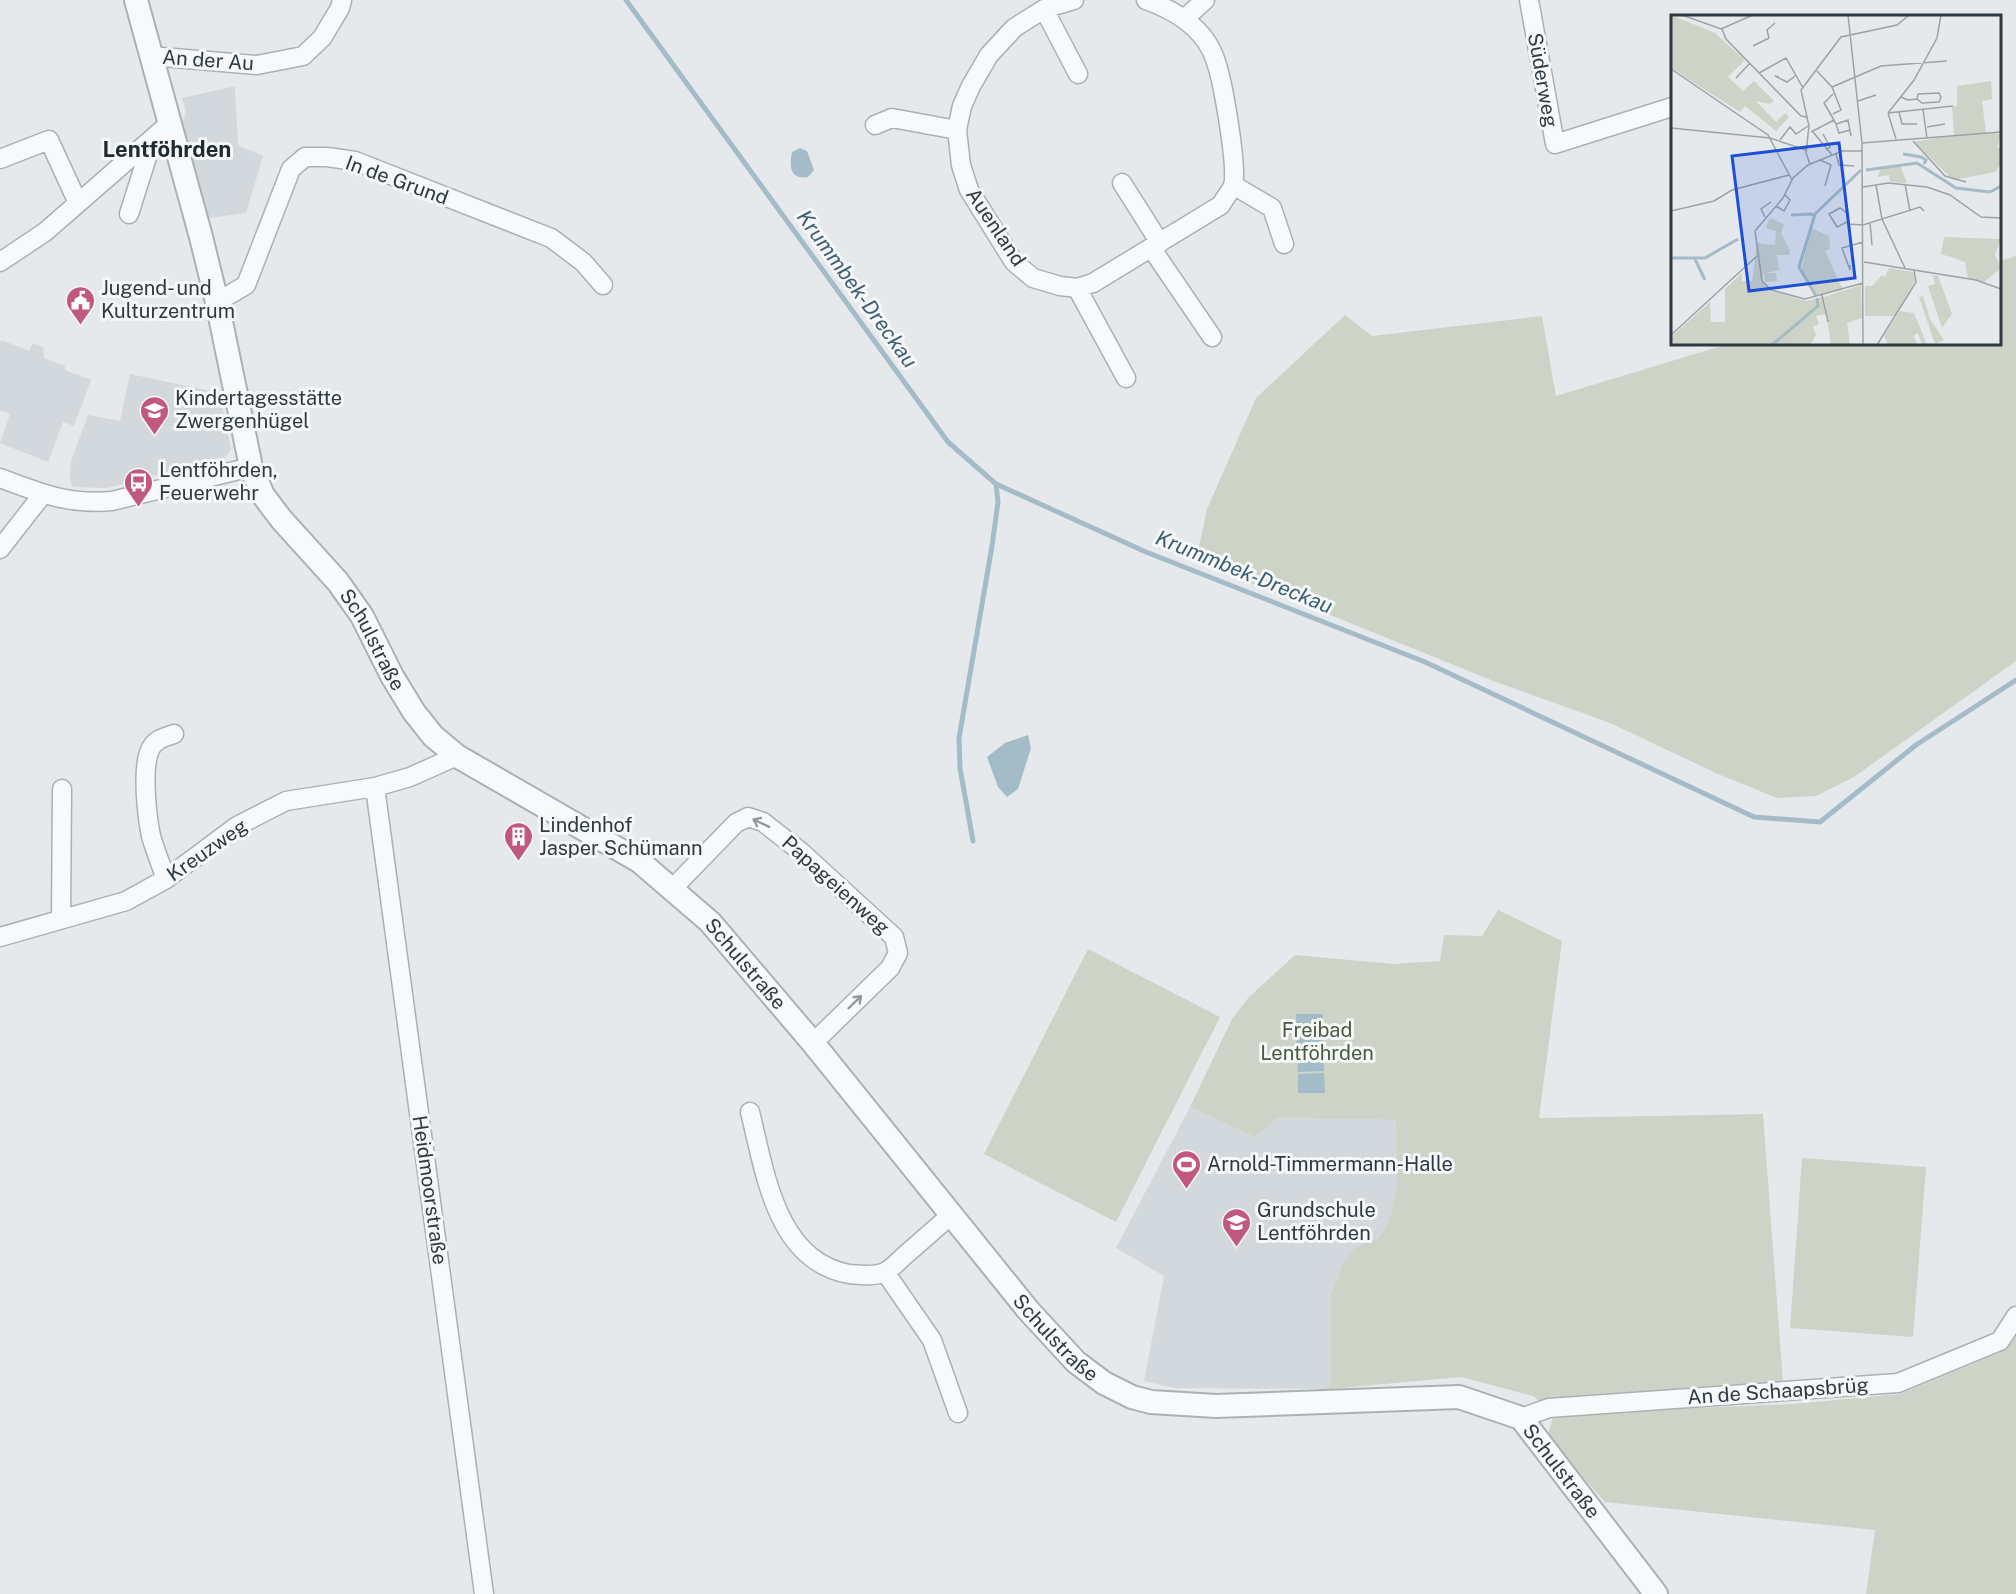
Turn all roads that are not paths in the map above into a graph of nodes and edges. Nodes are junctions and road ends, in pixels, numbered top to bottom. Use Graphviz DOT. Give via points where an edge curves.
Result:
graph roads {
  1 [pos="135,0"];
  2 [pos="342,0"];
  3 [pos="1074,0"];
  4 [pos="1146,0"];
  5 [pos="1205,0"];
  6 [pos="1529,0"];
  7 [pos="1044,9"];
  8 [pos="1184,20"];
  9 [pos="151,56"];
  10 [pos="1078,74"];
  11 [pos="1671,107"];
  12 [pos="875,125"];
  13 [pos="162,130"];
  14 [pos="957,130"];
  15 [pos="0,159"];
  16 [pos="1122,183"];
  17 [pos="1233,185"];
  18 [pos="78,202"];
  19 [pos="129,214"];
  20 [pos="1284,244"];
  21 [pos="1156,246"];
  22 [pos="0,262"];
  23 [pos="603,285"];
  24 [pos="1077,288"];
  25 [pos="217,302"];
  26 [pos="1212,337"];
  27 [pos="1126,378"];
  28 [pos="251,467"];
  29 [pos="0,478"];
  30 [pos="43,495"];
  31 [pos="0,549"];
  32 [pos="174,734"];
  33 [pos="457,756"];
  34 [pos="375,787"];
  35 [pos="62,789"];
  36 [pos="166,879"];
  37 [pos="672,889"];
  38 [pos="61,919"];
  39 [pos="0,937"];
  40 [pos="813,1043"];
  41 [pos="750,1112"];
  42 [pos="951,1215"];
  43 [pos="885,1272"];
  44 [pos="2016,1316"];
  45 [pos="958,1413"];
  46 [pos="1521,1418"];
  47 [pos="484,1594"];
  48 [pos="1656,1594"];
  1 -- 9 [label="street, Schulstraße"];
  2 -- 9 [label="street, An der Au" via="322,38 303,56 256,65"];
  3 -- 7 [label="street, Auenland"];
  4 -- 8 [label="street"];
  5 -- 8 [label="street"];
  6 -- 11 [label="street, Süderweg" via="1554,144"];
  7 -- 10 [label="street"];
  7 -- 14 [label="street, Auenland" via="1014,28 990,55 962,106"];
  8 -- 17 [label="street" via="1205,40 1216,59 1232,155"];
  9 -- 13 [label="street, Schulstraße"];
  12 -- 14 [label="street" via="892,118"];
  13 -- 18 [label="street"];
  13 -- 19 [label="street"];
  13 -- 25 [label="street, Schulstraße"];
  14 -- 24 [label="street, Auenland" via="969,190 1014,262 1033,278"];
  15 -- 18 [label="street" via="49,140"];
  16 -- 21 [label="street"];
  17 -- 20 [label="street" via="1272,208"];
  17 -- 21 [label="street" via="1221,206"];
  18 -- 22 [label="street" via="45,232"];
  21 -- 24 [label="street" via="1093,284"];
  21 -- 26 [label="street"];
  23 -- 25 [label="street, In de Grund" via="583,262 551,238 355,161 305,157 291,169 246,285"];
  24 -- 27 [label="street"];
  25 -- 28 [label="street, Schulstraße"];
  28 -- 30 [label="street" via="111,501 88,503"];
  28 -- 33 [label="street, Schulstraße" via="263,495 362,616 414,712 433,736"];
  29 -- 30 [label="street"];
  30 -- 31 [label="street"];
  32 -- 36 [label="street" via="159,739 150,748 145,794 151,836"];
  33 -- 34 [label="street, Kreuzweg" via="410,777"];
  33 -- 37 [label="street, Schulstraße" via="639,861"];
  34 -- 36 [label="street, Kreuzweg" via="286,801 237,826"];
  34 -- 47 [label="street, Heidmoorstraße"];
  35 -- 38 [label="street"];
  36 -- 38 [label="street, Kreuzweg" via="126,901"];
  37 -- 40 [label="street, Schulstraße" via="710,922"];
  40 -- 37 [label="street, Papageienweg, one-way" via="890,968 898,953 894,937 800,851 764,822 748,817 736,823"];
  38 -- 39 [label="street, Kreuzweg"];
  40 -- 42 [label="street, Schulstraße"];
  41 -- 43 [label="street" via="777,1209 791,1237 810,1257 837,1271 864,1276"];
  42 -- 43 [label="street"];
  42 -- 46 [label="street, Schulstraße" via="1064,1351 1104,1383 1132,1397 1216,1406 1459,1397"];
  43 -- 45 [label="street" via="932,1340"];
  44 -- 46 [label="street, An de Schaapsbrüg" via="2000,1341 1898,1383 1549,1408"];
  46 -- 48 [label="street, Schulstraße"];
}
